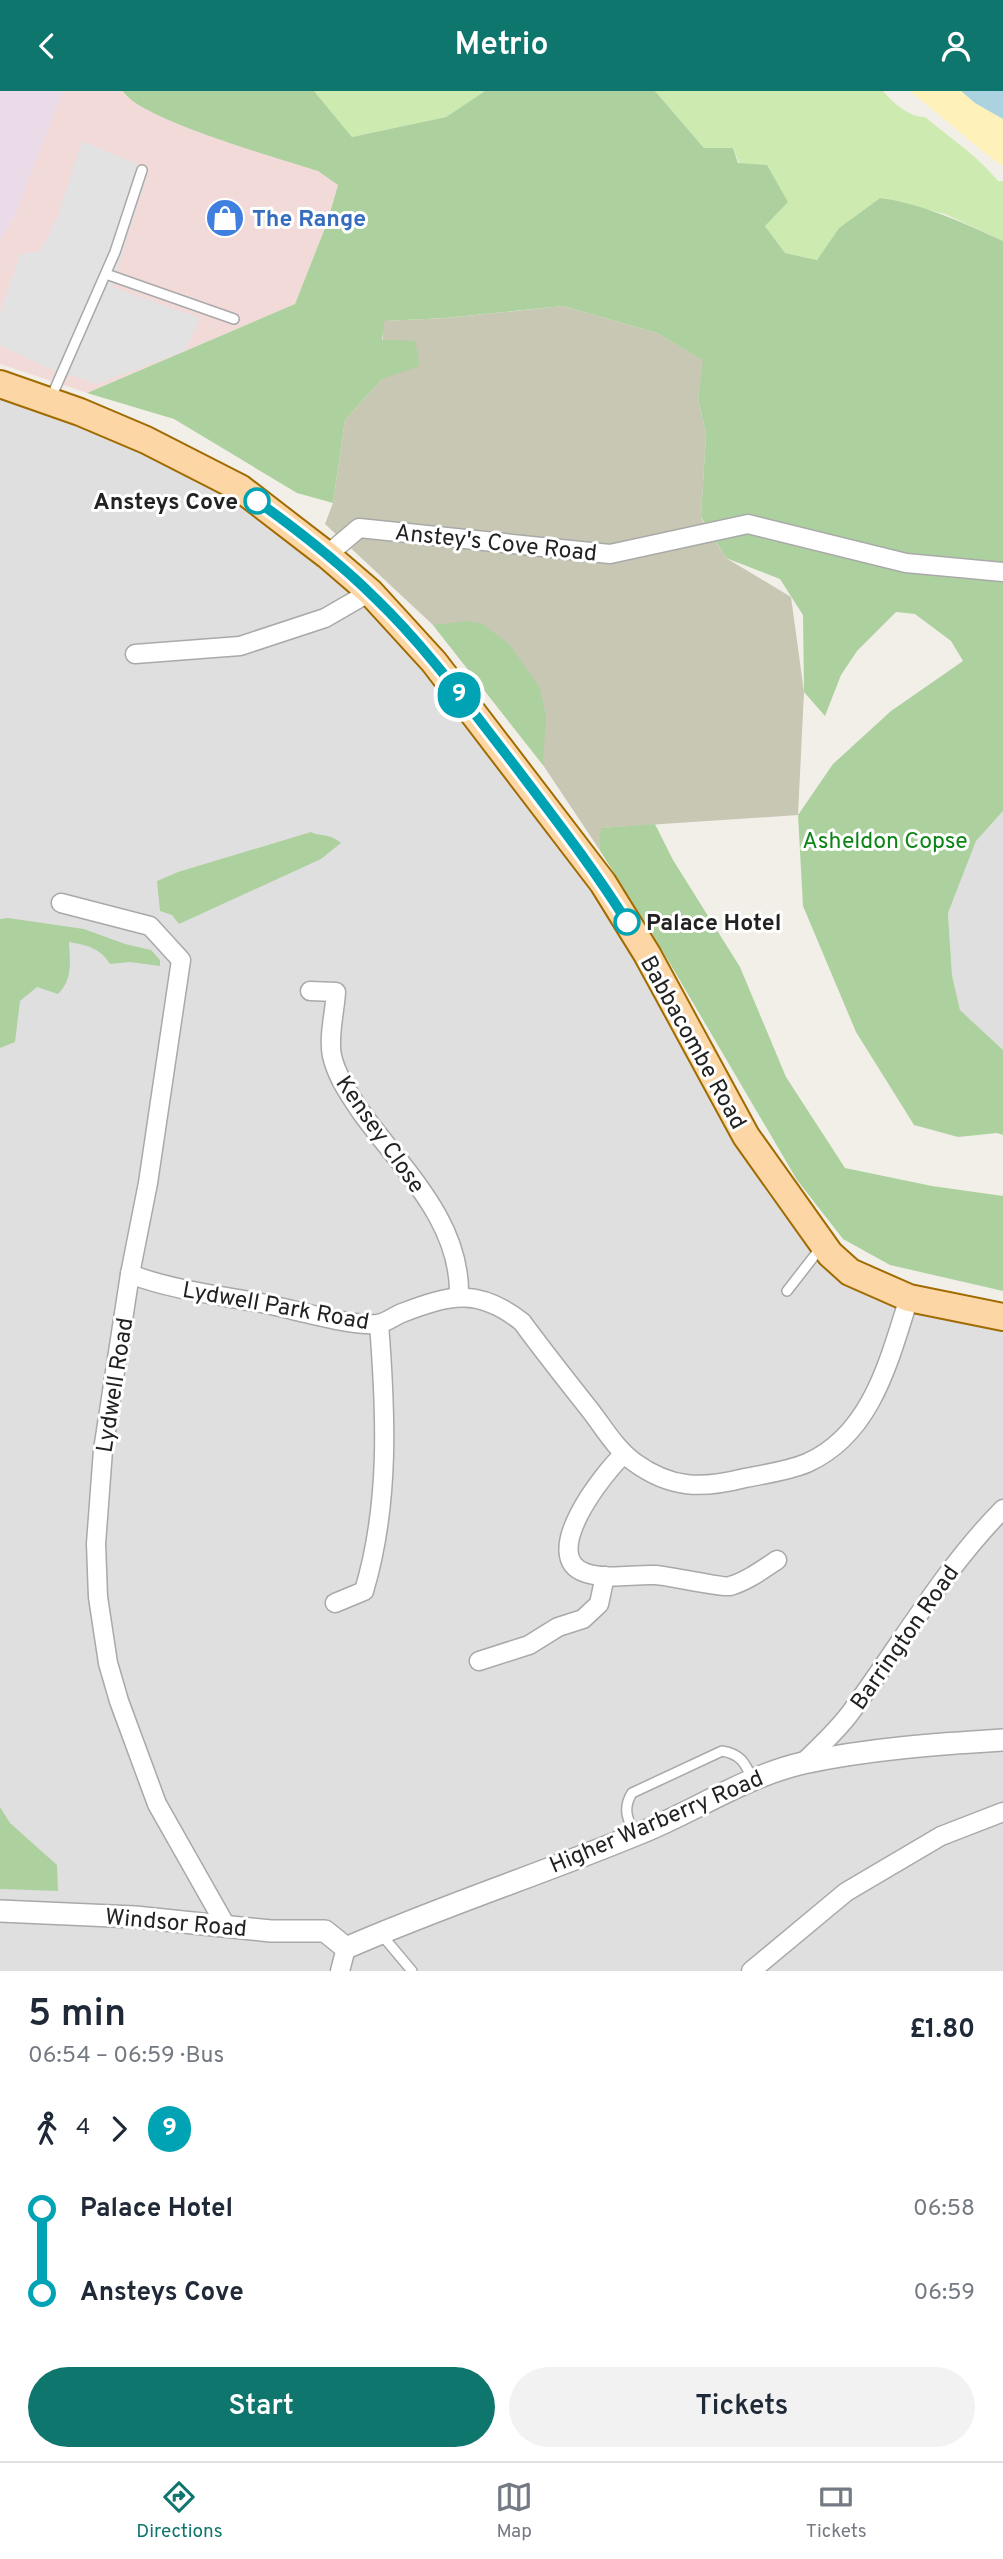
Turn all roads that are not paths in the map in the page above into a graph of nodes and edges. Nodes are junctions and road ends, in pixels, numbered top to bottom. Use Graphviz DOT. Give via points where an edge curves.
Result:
graph roads {
  1 [pos="142,170"];
  2 [pos="106,274"];
  3 [pos="234,319"];
  4 [pos="0,384"];
  5 [pos="49,401"];
  6 [pos="327,555"];
  7 [pos="1003,572"];
  8 [pos="370,592"];
  9 [pos="135,654"];
  10 [pos="61,903"];
  11 [pos="310,991"];
  12 [pos="823,1245"];
  13 [pos="130,1274"];
  14 [pos="787,1291"];
  15 [pos="459,1296"];
  16 [pos="909,1298"];
  17 [pos="1003,1317"];
  18 [pos="379,1324"];
  19 [pos="625,1454"];
  20 [pos="1003,1510"];
  21 [pos="777,1560"];
  22 [pos="605,1576"];
  23 [pos="335,1603"];
  24 [pos="479,1661"];
  25 [pos="1003,1740"];
  26 [pos="803,1763"];
  27 [pos="752,1779"];
  28 [pos="1003,1812"];
  29 [pos="635,1835"];
  30 [pos="0,1911"];
  31 [pos="226,1926"];
  32 [pos="380,1933"];
  33 [pos="346,1948"];
  34 [pos="340,1971"];
  35 [pos="412,1971"];
  36 [pos="751,1971"];
  1 -- 2 [label="lane"];
  2 -- 3 [label="lane"];
  2 -- 5 [label="lane"];
  4 -- 5 [label="main road, Babbacombe Road"];
  5 -- 6 [label="main road, Babbacombe Road" via="146,440 240,488"];
  6 -- 7 [label="street, Anstey's Cove Road" via="359,528 610,554 748,524 906,562"];
  6 -- 8 [label="main road, Babbacombe Road"];
  8 -- 9 [label="street" via="325,618 240,646"];
  8 -- 12 [label="main road, Babbacombe Road" via="434,662 603,883 746,1136"];
  10 -- 13 [label="street, Lydwell Road" via="150,926 181,960"];
  11 -- 15 [label="street, Kensey Close" via="336,992 331,1052 337,1074 440,1221 452,1244"];
  12 -- 14 [label="lane"];
  12 -- 16 [label="main road, Babbacombe Road" via="850,1272"];
  13 -- 18 [label="street, Lydwell Park Road" via="205,1294"];
  13 -- 31 [label="street, Lydwell Road" via="103,1450 96,1544 100,1610 119,1701 157,1804"];
  15 -- 18 [label="street, Lydwell Park Road"];
  15 -- 19 [label="street, Lydwell Park Road" via="504,1308 522,1322"];
  16 -- 17 [label="main road, Babbacombe Road"];
  16 -- 19 [label="street, Lydwell Park Road" via="867,1409 835,1447 805,1464 714,1486 690,1485 653,1474"];
  18 -- 23 [label="street" via="386,1430 374,1557 364,1591"];
  19 -- 22 [label="street" via="588,1496 570,1535 571,1563 584,1573"];
  20 -- 26 [label="street, Barrington Road" via="976,1537 849,1715"];
  21 -- 22 [label="street" via="727,1587 674,1576"];
  22 -- 24 [label="street" via="598,1604 583,1619 558,1627 529,1645"];
  25 -- 26 [label="street, Higher Warberry Road"];
  26 -- 27 [label="street, Higher Warberry Road"];
  27 -- 29 [label="street, Higher Warberry Road"];
  27 -- 29 [label="lane" via="737,1753 722,1751 632,1793 626,1815"];
  28 -- 36 [label="street" via="941,1836 846,1892"];
  29 -- 32 [label="street, Higher Warberry Road"];
  30 -- 31 [label="street, Windsor Road"];
  31 -- 33 [label="street, Windsor Road" via="325,1931"];
  32 -- 33 [label="street, Higher Warberry Road"];
  32 -- 35 [label="lane"];
  33 -- 34 [label="street"];
}
